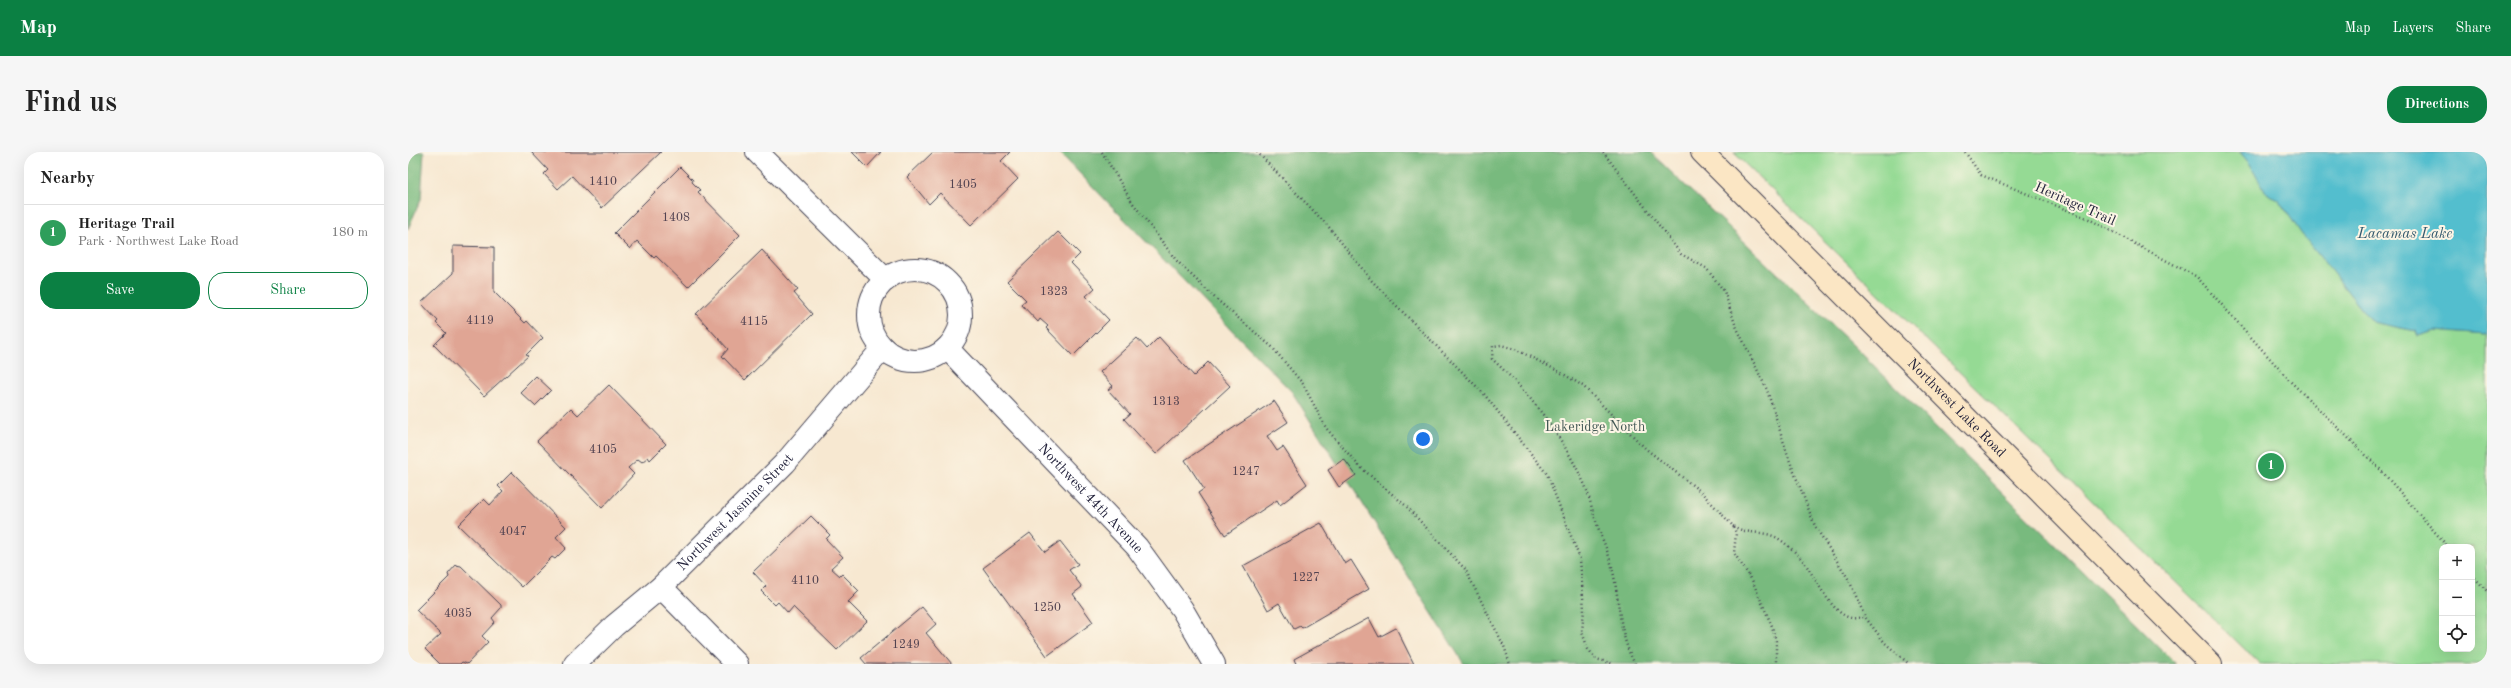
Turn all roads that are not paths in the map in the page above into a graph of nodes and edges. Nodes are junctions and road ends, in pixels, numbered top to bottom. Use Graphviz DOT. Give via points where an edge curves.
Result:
graph roads {
  1 [pos="757,152"];
  2 [pos="1702,152"];
  3 [pos="886,280"];
  4 [pos="883,348"];
  5 [pos="947,348"];
  6 [pos="661,587"];
  7 [pos="575,664"];
  8 [pos="737,664"];
  9 [pos="1214,664"];
  10 [pos="2211,664"];
  1 -- 3 [label="street"];
  2 -- 10 [label="main road, Northwest Lake Road"];
  3 -- 4 [label="street" via="875,294 870,318 874,334"];
  3 -- 5 [label="street" via="901,272 918,269 935,274 949,285 958,299 961,316 957,334"];
  4 -- 5 [label="street" via="898,358 915,361 933,358"];
  4 -- 6 [label="street, Northwest Jasmine Street" via="784,463"];
  5 -- 9 [label="street, Northwest 44th Avenue" via="1137,547 1182,608"];
  6 -- 7 [label="street, Northwest Jasmine Street" via="614,626"];
  6 -- 8 [label="street"];
}
